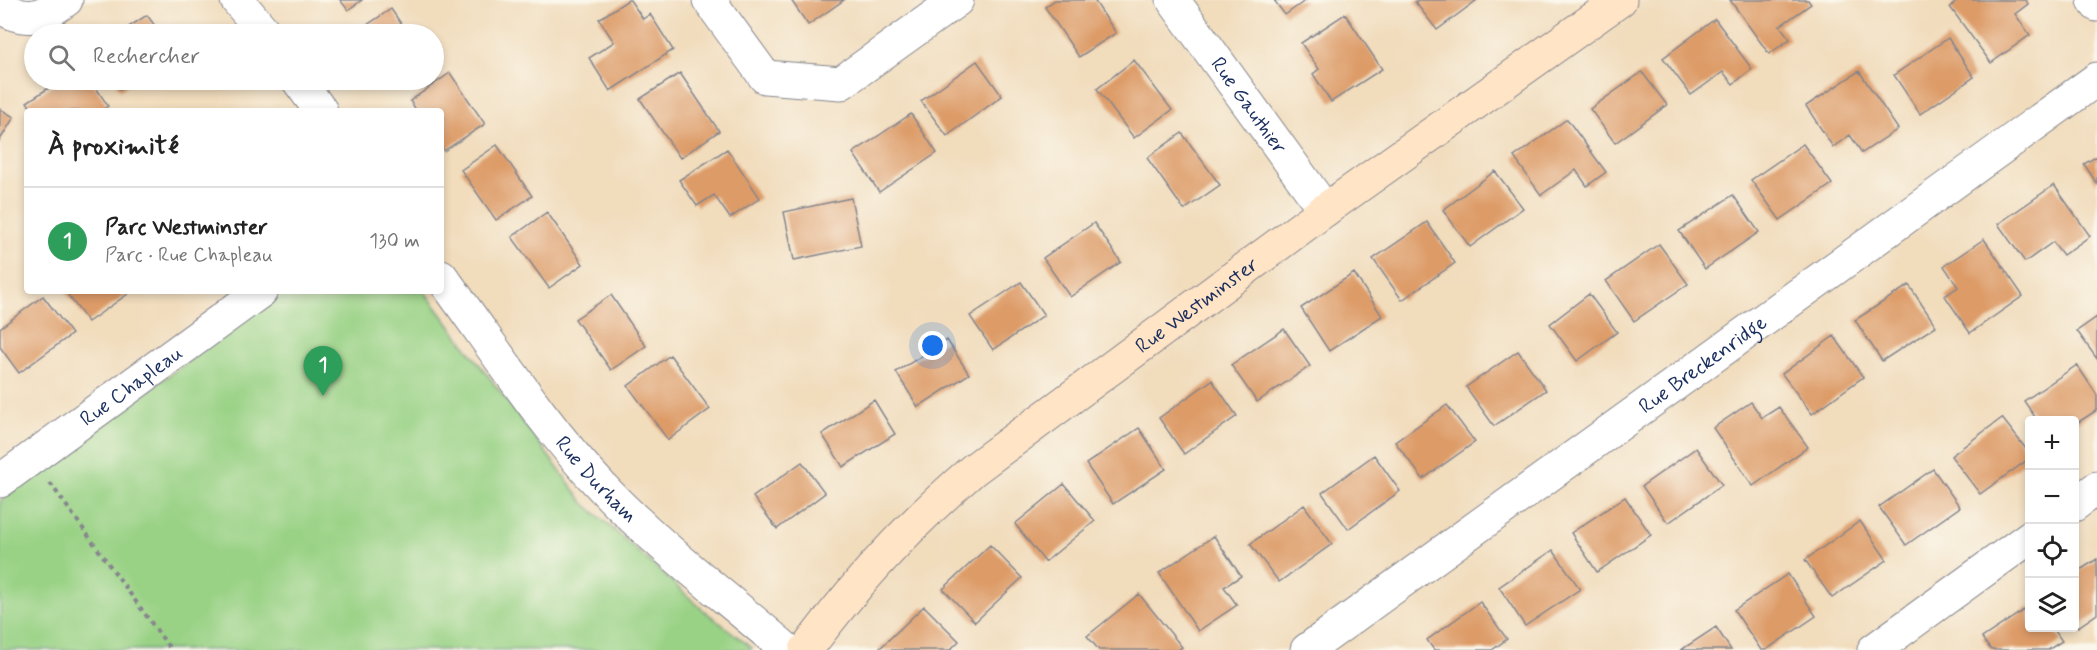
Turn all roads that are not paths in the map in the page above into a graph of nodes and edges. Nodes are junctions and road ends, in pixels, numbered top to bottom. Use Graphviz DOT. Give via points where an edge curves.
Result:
graph roads {
  1 [pos="66,0"];
  2 [pos="237,0"];
  3 [pos="709,0"];
  4 [pos="957,0"];
  5 [pos="1173,0"];
  6 [pos="1620,0"];
  7 [pos="2094,0"];
  8 [pos="2097,5"];
  9 [pos="0,6"];
  10 [pos="257,24"];
  11 [pos="2097,78"];
  12 [pos="305,90"];
  13 [pos="319,108"];
  14 [pos="1325,210"];
  15 [pos="444,280"];
  16 [pos="257,294"];
  17 [pos="0,481"];
  18 [pos="2097,488"];
  19 [pos="2079,501"];
  20 [pos="2025,541"];
  21 [pos="788,650"];
  22 [pos="806,650"];
  23 [pos="1307,650"];
  24 [pos="1874,650"];
  1 -- 9 [label="street" via="38,17 23,17"];
  2 -- 10 [label="street"];
  3 -- 4 [label="street" via="765,77 841,83"];
  5 -- 14 [label="street, Rue Gauthier"];
  6 -- 14 [label="street, Rue Westminster"];
  7 -- 8 [label="street"];
  11 -- 23 [label="street, Rue Breckenridge"];
  12 -- 13 [label="street"];
  14 -- 22 [label="street, Rue Westminster" via="952,488 888,551"];
  15 -- 21 [label="street, Rue Durham" via="600,485 660,543"];
  16 -- 17 [label="street, Rue Chapleau"];
  18 -- 19 [label="street"];
  20 -- 24 [label="street"];
}
